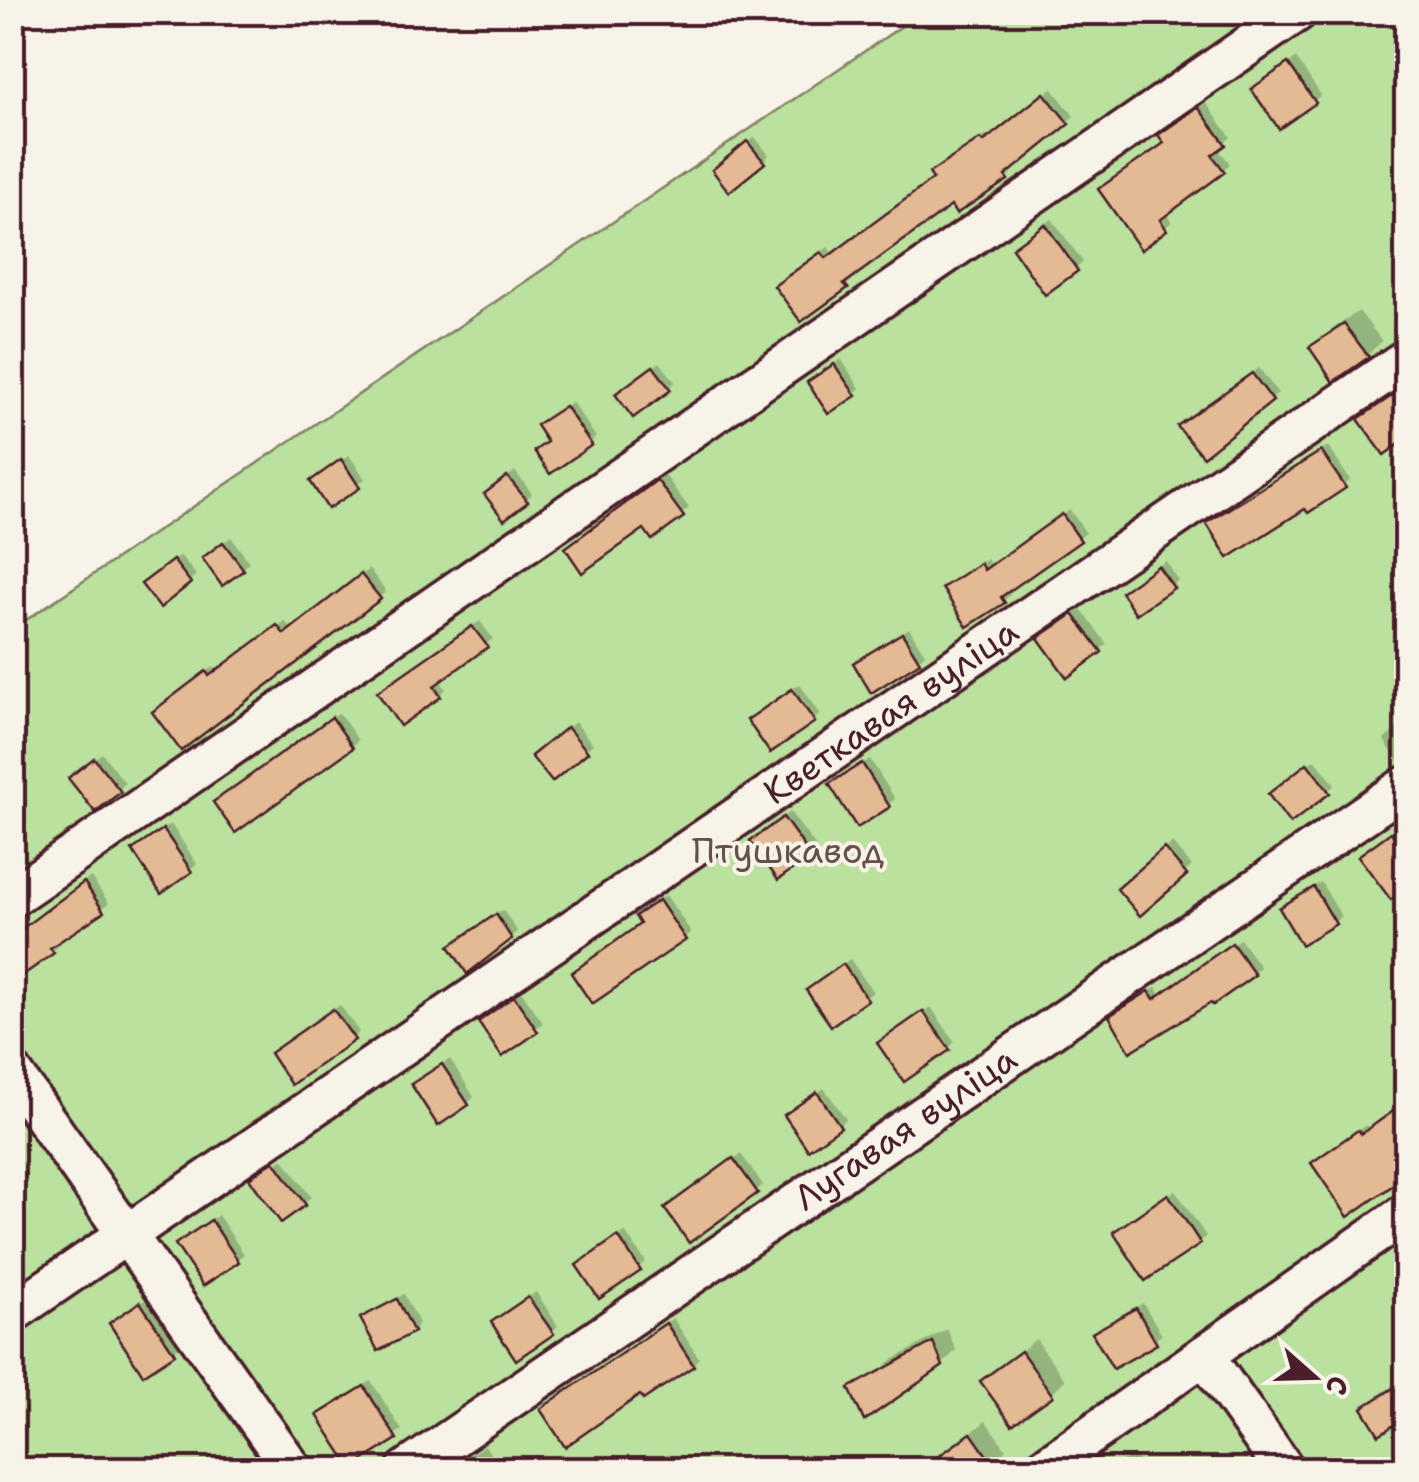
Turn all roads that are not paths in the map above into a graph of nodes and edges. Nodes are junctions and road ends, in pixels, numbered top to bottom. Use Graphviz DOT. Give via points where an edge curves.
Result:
graph roads {
  1 [pos="1296,12"];
  2 [pos="1406,359"];
  3 [pos="1406,786"];
  4 [pos="12,897"];
  5 [pos="12,1072"];
  6 [pos="1406,1213"];
  7 [pos="128,1232"];
  8 [pos="12,1313"];
  9 [pos="1204,1355"];
  10 [pos="293,1470"];
  11 [pos="406,1470"];
  12 [pos="1040,1470"];
  13 [pos="1285,1470"];
  1 -- 4 [label="street"];
  2 -- 7 [label="street, Кветкавая вуліца"];
  3 -- 11 [label="street, Лугавая вуліца"];
  5 -- 7 [label="street"];
  6 -- 9 [label="street"];
  7 -- 8 [label="street, Кветкавая вуліца"];
  7 -- 10 [label="street"];
  9 -- 12 [label="street"];
  9 -- 13 [label="street"];
}
